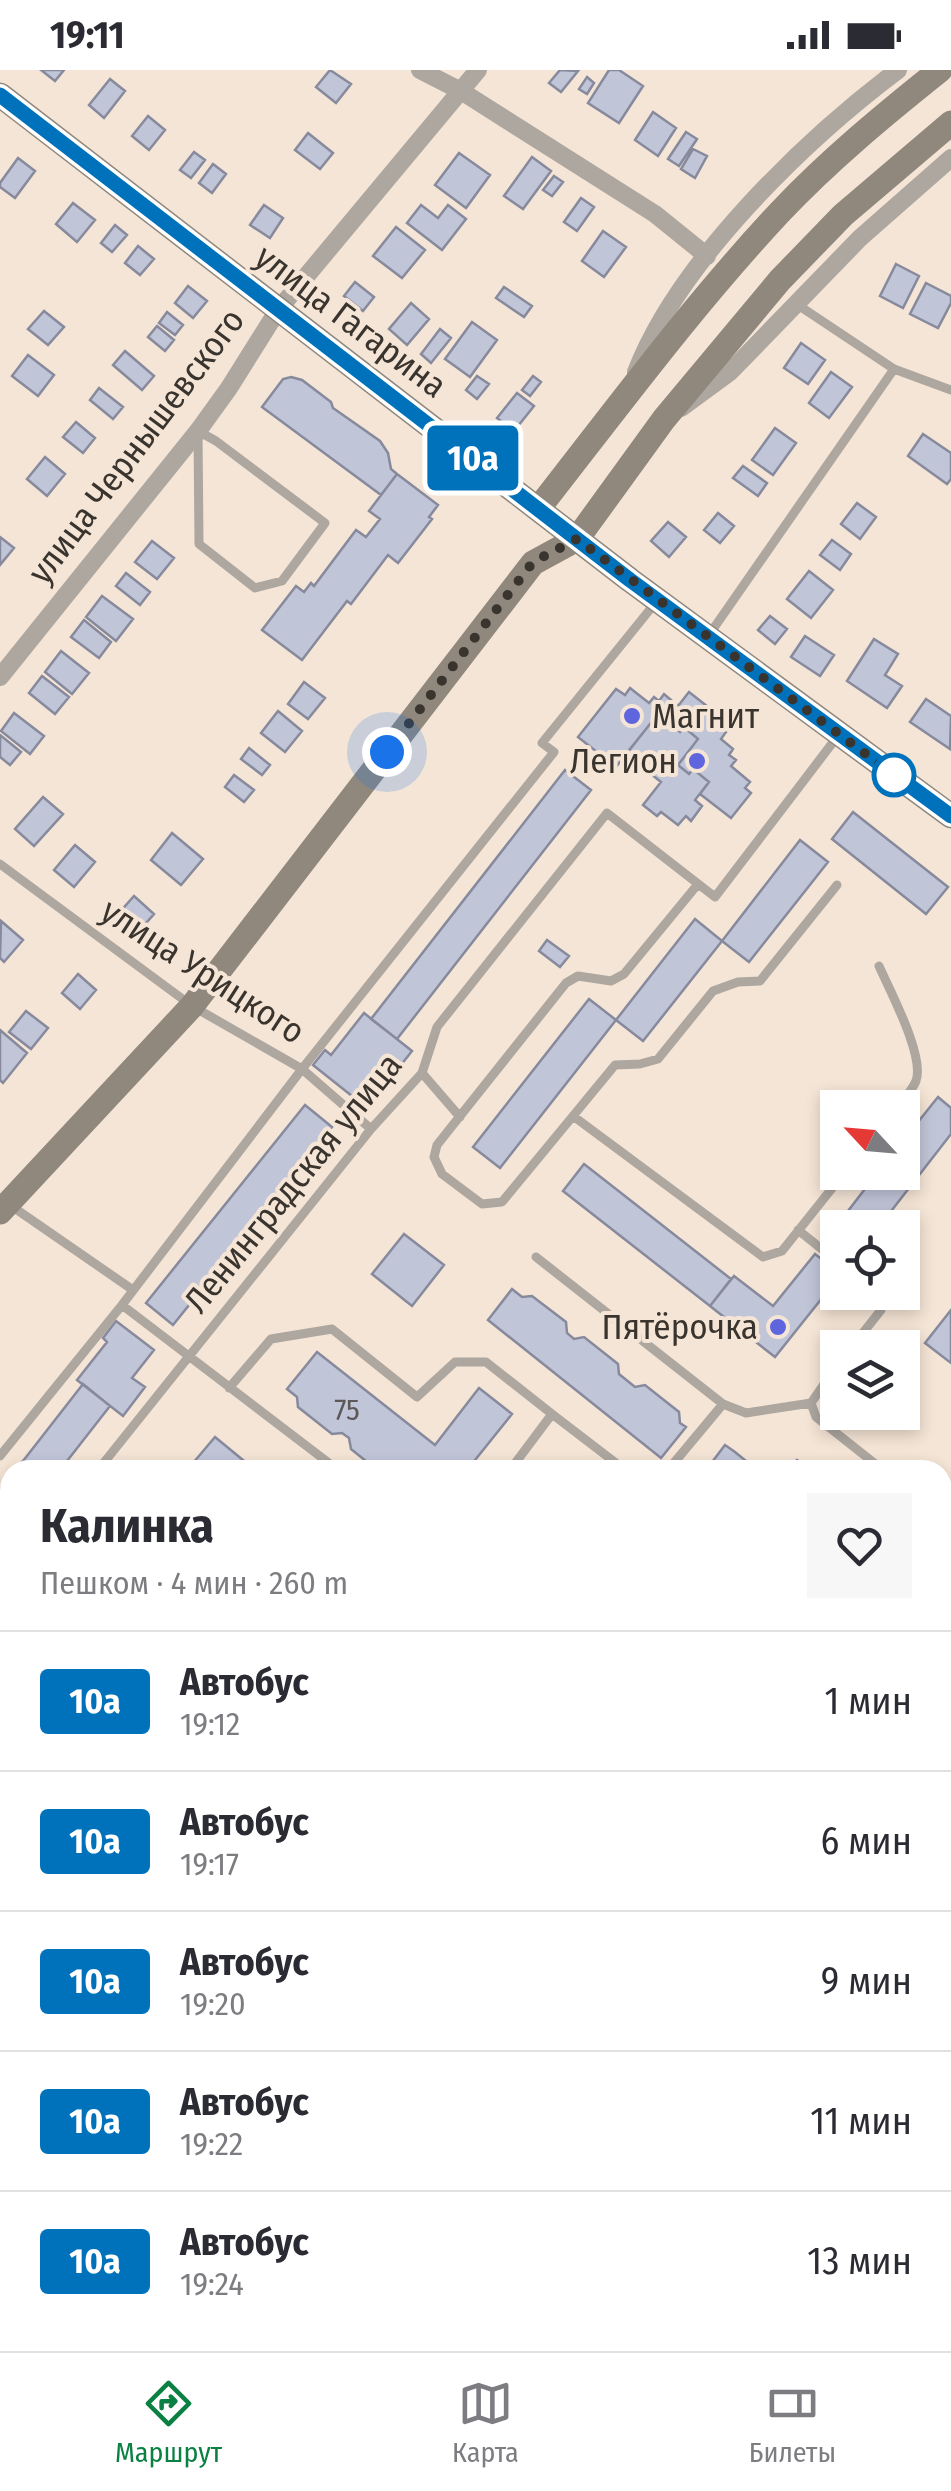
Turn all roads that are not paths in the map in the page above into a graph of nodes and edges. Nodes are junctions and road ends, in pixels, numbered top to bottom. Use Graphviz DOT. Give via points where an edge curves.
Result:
graph roads {
  1 [pos="420,70"];
  2 [pos="478,70"];
  3 [pos="898,70"];
  4 [pos="940,70"];
  5 [pos="461,91"];
  6 [pos="0,95"];
  7 [pos="951,123"];
  8 [pos="951,158"];
  9 [pos="708,256"];
  10 [pos="795,303"];
  11 [pos="278,310"];
  12 [pos="894,369"];
  13 [pos="951,390"];
  14 [pos="629,391"];
  15 [pos="664,420"];
  16 [pos="198,430"];
  17 [pos="538,508"];
  18 [pos="577,539"];
  19 [pos="533,562"];
  20 [pos="658,600"];
  21 [pos="708,638"];
  22 [pos="0,677"];
  23 [pos="838,735"];
  24 [pos="951,816"];
  25 [pos="0,864"];
  26 [pos="698,884"];
  27 [pos="837,885"];
  28 [pos="880,966"];
  29 [pos="192,1006"];
  30 [pos="302,1068"];
  31 [pos="422,1073"];
  32 [pos="910,1090"];
  33 [pos="573,1116"];
  34 [pos="460,1117"];
  35 [pos="371,1129"];
  36 [pos="830,1190"];
  37 [pos="2,1204"];
  38 [pos="798,1230"];
  39 [pos="820,1248"];
  40 [pos="536,1257"];
  41 [pos="133,1290"];
  42 [pos="122,1306"];
  43 [pos="881,1310"];
  44 [pos="865,1330"];
  45 [pos="189,1358"];
  46 [pos="229,1388"];
  47 [pos="820,1391"];
  48 [pos="723,1404"];
  49 [pos="811,1404"];
  50 [pos="552,1414"];
  51 [pos="0,1456"];
  52 [pos="106,1460"];
  53 [pos="325,1460"];
  54 [pos="518,1460"];
  55 [pos="612,1460"];
  56 [pos="676,1460"];
  57 [pos="870,1460"];
  1 -- 5 [label="street"];
  2 -- 5 [label="street, улица Чернышевского"];
  3 -- 9 [label="street" via="779,174"];
  4 -- 14 [label="main road" via="783,210"];
  5 -- 9 [label="street" via="656,214"];
  5 -- 11 [label="street, улица Чернышевского"];
  6 -- 11 [label="main road, улица Гагарина"];
  7 -- 15 [label="main road" via="780,280"];
  8 -- 10 [label="street"];
  9 -- 14 [label="street" via="666,314"];
  10 -- 12 [label="lane"];
  10 -- 15 [label="street" via="730,372"];
  11 -- 16 [label="street, улица Чернышевского"];
  11 -- 17 [label="main road, улица Гагарина"];
  12 -- 13 [label="lane"];
  12 -- 21 [label="lane"];
  14 -- 17 [label="main road"];
  15 -- 18 [label="main road"];
  16 -- 16 [label="lane" via="325,523 282,581 255,588 199,544"];
  16 -- 22 [label="street, улица Чернышевского"];
  17 -- 18 [label="main road, улица Гагарина"];
  17 -- 19 [label="main road"];
  18 -- 19 [label="main road"];
  18 -- 20 [label="main road, улица Гагарина"];
  19 -- 29 [label="main road"];
  20 -- 21 [label="main road, улица Гагарина"];
  20 -- 30 [label="lane" via="542,742 554,752"];
  21 -- 23 [label="main road, улица Гагарина"];
  23 -- 24 [label="main road, улица Гагарина"];
  23 -- 26 [label="lane" via="715,897"];
  25 -- 29 [label="lane, улица Урицкого"];
  26 -- 31 [label="lane, Ленинградская улица" via="608,813 437,1027"];
  26 -- 34 [label="lane" via="624,974 611,981 578,976 566,984"];
  27 -- 33 [label="lane" via="760,980 713,990 658,1058 615,1065"];
  28 -- 32 [label="lane" via="918,1070"];
  29 -- 30 [label="lane, улица Урицкого"];
  29 -- 37 [label="main road"];
  30 -- 35 [label="lane, улица Урицкого"];
  30 -- 41 [label="lane"];
  31 -- 34 [label="lane"];
  31 -- 35 [label="lane, Ленинградская улица"];
  33 -- 34 [label="lane" via="502,1202 482,1204 442,1174 434,1157"];
  33 -- 38 [label="lane" via="763,1256 782,1251"];
  35 -- 45 [label="lane, Ленинградская улица"];
  36 -- 38 [label="lane"];
  37 -- 41 [label="lane"];
  38 -- 39 [label="lane"];
  40 -- 48 [label="lane"];
  41 -- 42 [label="lane"];
  42 -- 45 [label="lane"];
  42 -- 51 [label="lane"];
  43 -- 44 [label="lane"];
  45 -- 46 [label="lane"];
  45 -- 52 [label="lane, Ленинградская улица"];
  46 -- 50 [label="lane" via="271,1339 332,1329 417,1397 455,1362 486,1362"];
  46 -- 53 [label="lane"];
  47 -- 49 [label="lane"];
  48 -- 49 [label="lane" via="746,1413"];
  48 -- 56 [label="lane"];
  49 -- 57 [label="lane" via="816,1417"];
  50 -- 54 [label="lane"];
  50 -- 55 [label="lane"];
}
